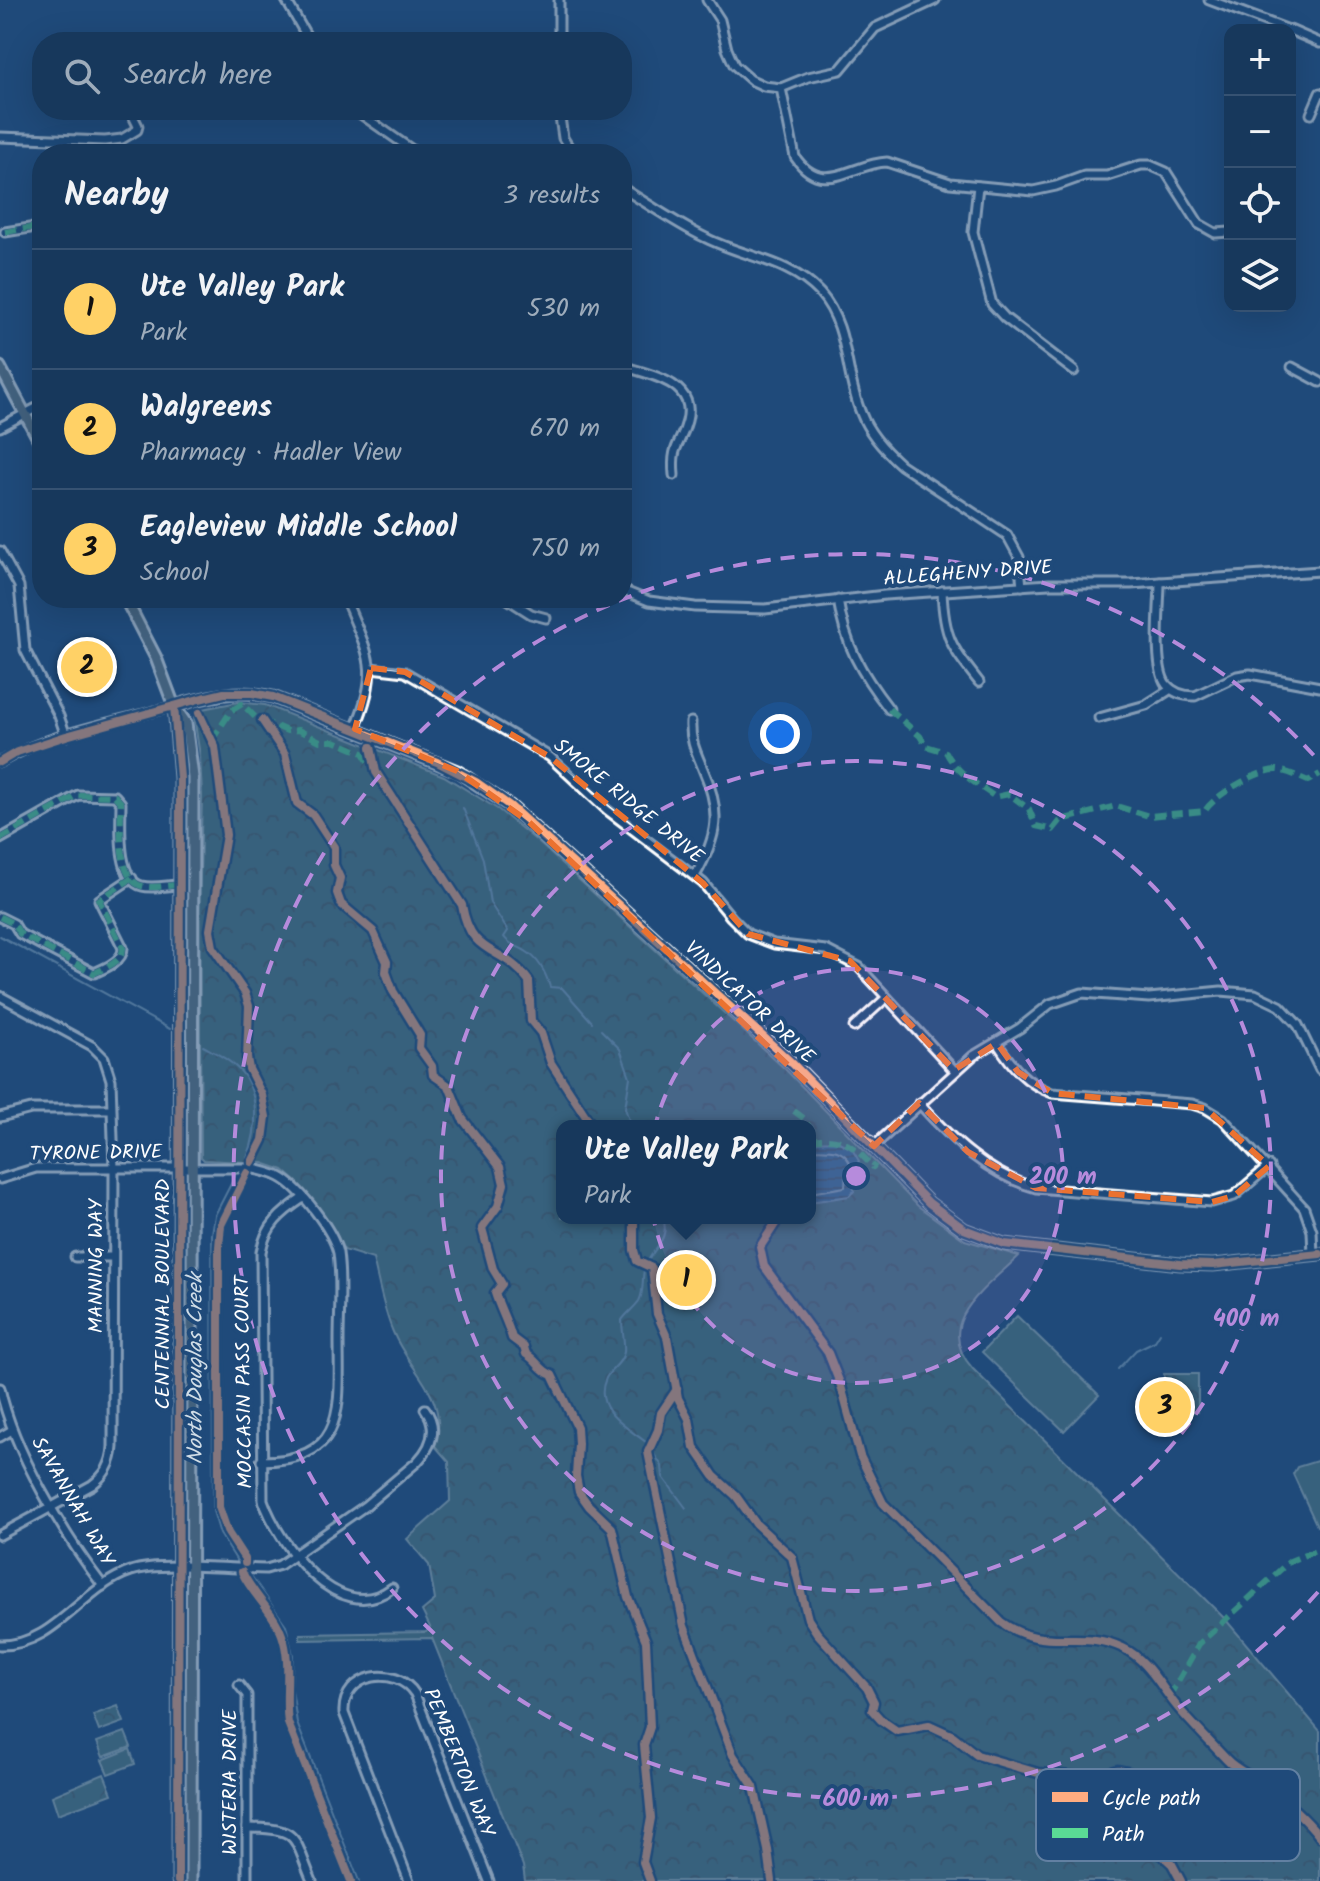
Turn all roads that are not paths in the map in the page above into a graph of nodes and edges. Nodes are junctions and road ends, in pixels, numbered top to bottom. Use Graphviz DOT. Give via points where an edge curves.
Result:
graph roads {
  1 [pos="286,0"];
  2 [pos="559,0"];
  3 [pos="707,0"];
  4 [pos="935,0"];
  5 [pos="1209,0"];
  6 [pos="1235,4"];
  7 [pos="1277,24"];
  8 [pos="304,32"];
  9 [pos="559,32"];
  10 [pos="1296,33"];
  11 [pos="1320,43"];
  12 [pos="781,88"];
  13 [pos="1320,93"];
  14 [pos="1311,114"];
  15 [pos="135,120"];
  16 [pos="369,120"];
  17 [pos="560,120"];
  18 [pos="137,130"];
  19 [pos="0,137"];
  20 [pos="145,138"];
  21 [pos="404,144"];
  22 [pos="567,144"];
  23 [pos="978,186"];
  24 [pos="632,194"];
  25 [pos="32,228"];
  26 [pos="5,232"];
  27 [pos="1224,232"];
  28 [pos="0,367"];
  29 [pos="1292,367"];
  30 [pos="632,369"];
  31 [pos="1074,371"];
  32 [pos="1320,382"];
  33 [pos="32,410"];
  34 [pos="24,414"];
  35 [pos="0,427"];
  36 [pos="32,428"];
  37 [pos="674,475"];
  38 [pos="0,551"];
  39 [pos="1320,571"];
  40 [pos="1160,582"];
  41 [pos="1022,586"];
  42 [pos="942,591"];
  43 [pos="632,594"];
  44 [pos="838,600"];
  45 [pos="130,608"];
  46 [pos="349,608"];
  47 [pos="522,608"];
  48 [pos="546,618"];
  49 [pos="371,668"];
  50 [pos="979,682"];
  51 [pos="1320,687"];
  52 [pos="1171,689"];
  53 [pos="174,706"];
  54 [pos="889,709"];
  55 [pos="1099,718"];
  56 [pos="691,722"];
  57 [pos="355,729"];
  58 [pos="66,736"];
  59 [pos="0,762"];
  60 [pos="1,836"];
  61 [pos="695,876"];
  62 [pos="132,878"];
  63 [pos="180,885"];
  64 [pos="0,917"];
  65 [pos="0,996"];
  66 [pos="886,998"];
  67 [pos="854,1027"];
  68 [pos="997,1043"];
  69 [pos="954,1070"];
  70 [pos="1320,1070"];
  71 [pos="919,1103"];
  72 [pos="111,1109"];
  73 [pos="0,1117"];
  74 [pos="874,1146"];
  75 [pos="1269,1166"];
  76 [pos="194,1167"];
  77 [pos="114,1168"];
  78 [pos="180,1168"];
  79 [pos="0,1179"];
  80 [pos="303,1198"];
  81 [pos="1317,1255"];
  82 [pos="75,1257"];
  83 [pos="113,1257"];
  84 [pos="0,1388"];
  85 [pos="425,1409"];
  86 [pos="12,1430"];
  87 [pos="0,1437"];
  88 [pos="261,1461"];
  89 [pos="53,1506"];
  90 [pos="0,1535"];
  91 [pos="296,1555"];
  92 [pos="180,1568"];
  93 [pos="192,1568"];
  94 [pos="103,1586"];
  95 [pos="392,1588"];
  96 [pos="0,1645"];
  97 [pos="239,1685"];
  98 [pos="247,1761"];
  99 [pos="257,1761"];
  100 [pos="247,1828"];
  101 [pos="178,1881"];
  102 [pos="191,1881"];
  103 [pos="247,1881"];
  104 [pos="312,1881"];
  105 [pos="409,1881"];
  106 [pos="489,1881"];
  1 -- 8 [label="street"];
  2 -- 9 [label="street"];
  3 -- 12 [label="street" via="720,20 734,65 751,80"];
  4 -- 12 [label="street" via="875,28 840,70"];
  5 -- 6 [label="street"];
  6 -- 7 [label="street"];
  10 -- 11 [label="street"];
  12 -- 23 [label="street" via="791,146 809,172 836,177 887,162 939,180"];
  13 -- 14 [label="street"];
  15 -- 18 [label="street"];
  16 -- 21 [label="street"];
  17 -- 22 [label="street"];
  18 -- 19 [label="street" via="105,141"];
  18 -- 20 [label="street"];
  23 -- 27 [label="street" via="1033,191 1150,165 1166,172 1206,230"];
  23 -- 31 [label="street" via="973,232 992,304"];
  24 -- 41 [label="street" via="707,239 795,273 819,292 840,326 860,410 872,434 901,465 1007,535 1019,557"];
  25 -- 26 [label="street"];
  28 -- 34 [label="main road"];
  29 -- 32 [label="street"];
  30 -- 37 [label="street" via="672,382 684,396 687,422 674,450"];
  33 -- 34 [label="street"];
  34 -- 35 [label="street"];
  34 -- 36 [label="main road"];
  38 -- 58 [label="street" via="19,586 25,650"];
  39 -- 40 [label="street, ALLEGHENY DRIVE"];
  40 -- 41 [label="street, ALLEGHENY DRIVE"];
  40 -- 52 [label="street" via="1160,665"];
  41 -- 42 [label="street, ALLEGHENY DRIVE"];
  42 -- 44 [label="street, ALLEGHENY DRIVE"];
  42 -- 50 [label="street" via="948,640"];
  43 -- 44 [label="street, ALLEGHENY DRIVE" via="720,609"];
  44 -- 54 [label="street" via="855,661"];
  45 -- 53 [label="main road, CENTENNIAL BOULEVARD"];
  46 -- 49 [label="street"];
  47 -- 48 [label="street"];
  49 -- 57 [label="street" via="370,688"];
  49 -- 61 [label="street, SMOKE RIDGE DRIVE" via="405,672 550,757 607,810"];
  51 -- 52 [label="street" via="1250,674 1195,696"];
  52 -- 55 [label="street" via="1146,705"];
  53 -- 57 [label="main road, VINDICATOR DRIVE" via="224,693 252,693"];
  53 -- 58 [label="street"];
  53 -- 63 [label="main road, CENTENNIAL BOULEVARD"];
  53 -- 76 [label="main road, CENTENNIAL BOULEVARD" via="186,723 193,777"];
  56 -- 61 [label="street" via="690,739 714,795 716,819 712,843"];
  57 -- 74 [label="main road, VINDICATOR DRIVE" via="457,771 510,806 793,1064"];
  58 -- 59 [label="street"];
  60 -- 62 [label="street" via="78,795 115,796 121,803 122,858"];
  61 -- 66 [label="street, SMOKE RIDGE DRIVE" via="748,934 839,955 859,967"];
  62 -- 63 [label="street" via="142,886"];
  62 -- 64 [label="street" via="99,900 123,954 94,973 20,934"];
  63 -- 78 [label="main road, CENTENNIAL BOULEVARD"];
  65 -- 72 [label="street, MANNING WAY" via="98,1052 109,1071"];
  66 -- 67 [label="street"];
  66 -- 69 [label="street, SMOKE RIDGE DRIVE"];
  68 -- 69 [label="street"];
  68 -- 70 [label="street" via="1050,1004 1082,993 1165,998 1243,991 1267,998 1290,1016"];
  68 -- 75 [label="street" via="1018,1072 1052,1093 1205,1108"];
  69 -- 71 [label="street"];
  71 -- 74 [label="street"];
  71 -- 75 [label="street" via="968,1152 1036,1188 1212,1202 1234,1196"];
  72 -- 73 [label="street" via="31,1109"];
  72 -- 77 [label="street, MANNING WAY"];
  74 -- 81 [label="main road, VINDICATOR DRIVE" via="941,1213 964,1229 1004,1244 1199,1265"];
  75 -- 81 [label="street" via="1304,1208"];
  76 -- 78 [label="street, TYRONE DRIVE"];
  76 -- 80 [label="street, TYRONE DRIVE" via="269,1172"];
  76 -- 93 [label="main road, CENTENNIAL BOULEVARD"];
  77 -- 78 [label="street, TYRONE DRIVE"];
  77 -- 79 [label="street, TYRONE DRIVE" via="36,1168"];
  77 -- 83 [label="street, MANNING WAY"];
  78 -- 92 [label="main road, CENTENNIAL BOULEVARD"];
  80 -- 88 [label="street, MOCCASIN PASS COURT" via="278,1217 262,1243"];
  80 -- 88 [label="street, TYRONE DRIVE" via="329,1231 338,1253 339,1406 330,1432 309,1452 292,1460"];
  82 -- 83 [label="street"];
  83 -- 89 [label="street, MANNING WAY" via="112,1455 99,1480"];
  84 -- 86 [label="street, SAVANNAH WAY"];
  85 -- 91 [label="street" via="433,1436 417,1462"];
  86 -- 87 [label="street"];
  86 -- 89 [label="street, SAVANNAH WAY"];
  88 -- 91 [label="street, MOCCASIN PASS COURT" via="265,1508"];
  89 -- 90 [label="street, MANNING WAY"];
  89 -- 94 [label="street, SAVANNAH WAY"];
  91 -- 93 [label="street" via="273,1568"];
  91 -- 95 [label="street, MOCCASIN PASS COURT" via="318,1581 336,1592 382,1595"];
  92 -- 93 [label="street"];
  92 -- 94 [label="street" via="136,1569"];
  92 -- 101 [label="main road, CENTENNIAL BOULEVARD"];
  93 -- 102 [label="main road, CENTENNIAL BOULEVARD"];
  94 -- 96 [label="street" via="37,1637"];
  97 -- 98 [label="street, WISTERIA DRIVE" via="247,1695"];
  98 -- 99 [label="street"];
  98 -- 100 [label="street, WISTERIA DRIVE"];
  100 -- 103 [label="street, WISTERIA DRIVE"];
  100 -- 104 [label="street" via="287,1832"];
  105 -- 106 [label="street, PEMBERTON WAY" via="346,1721 345,1688 365,1678 406,1680"];
}
